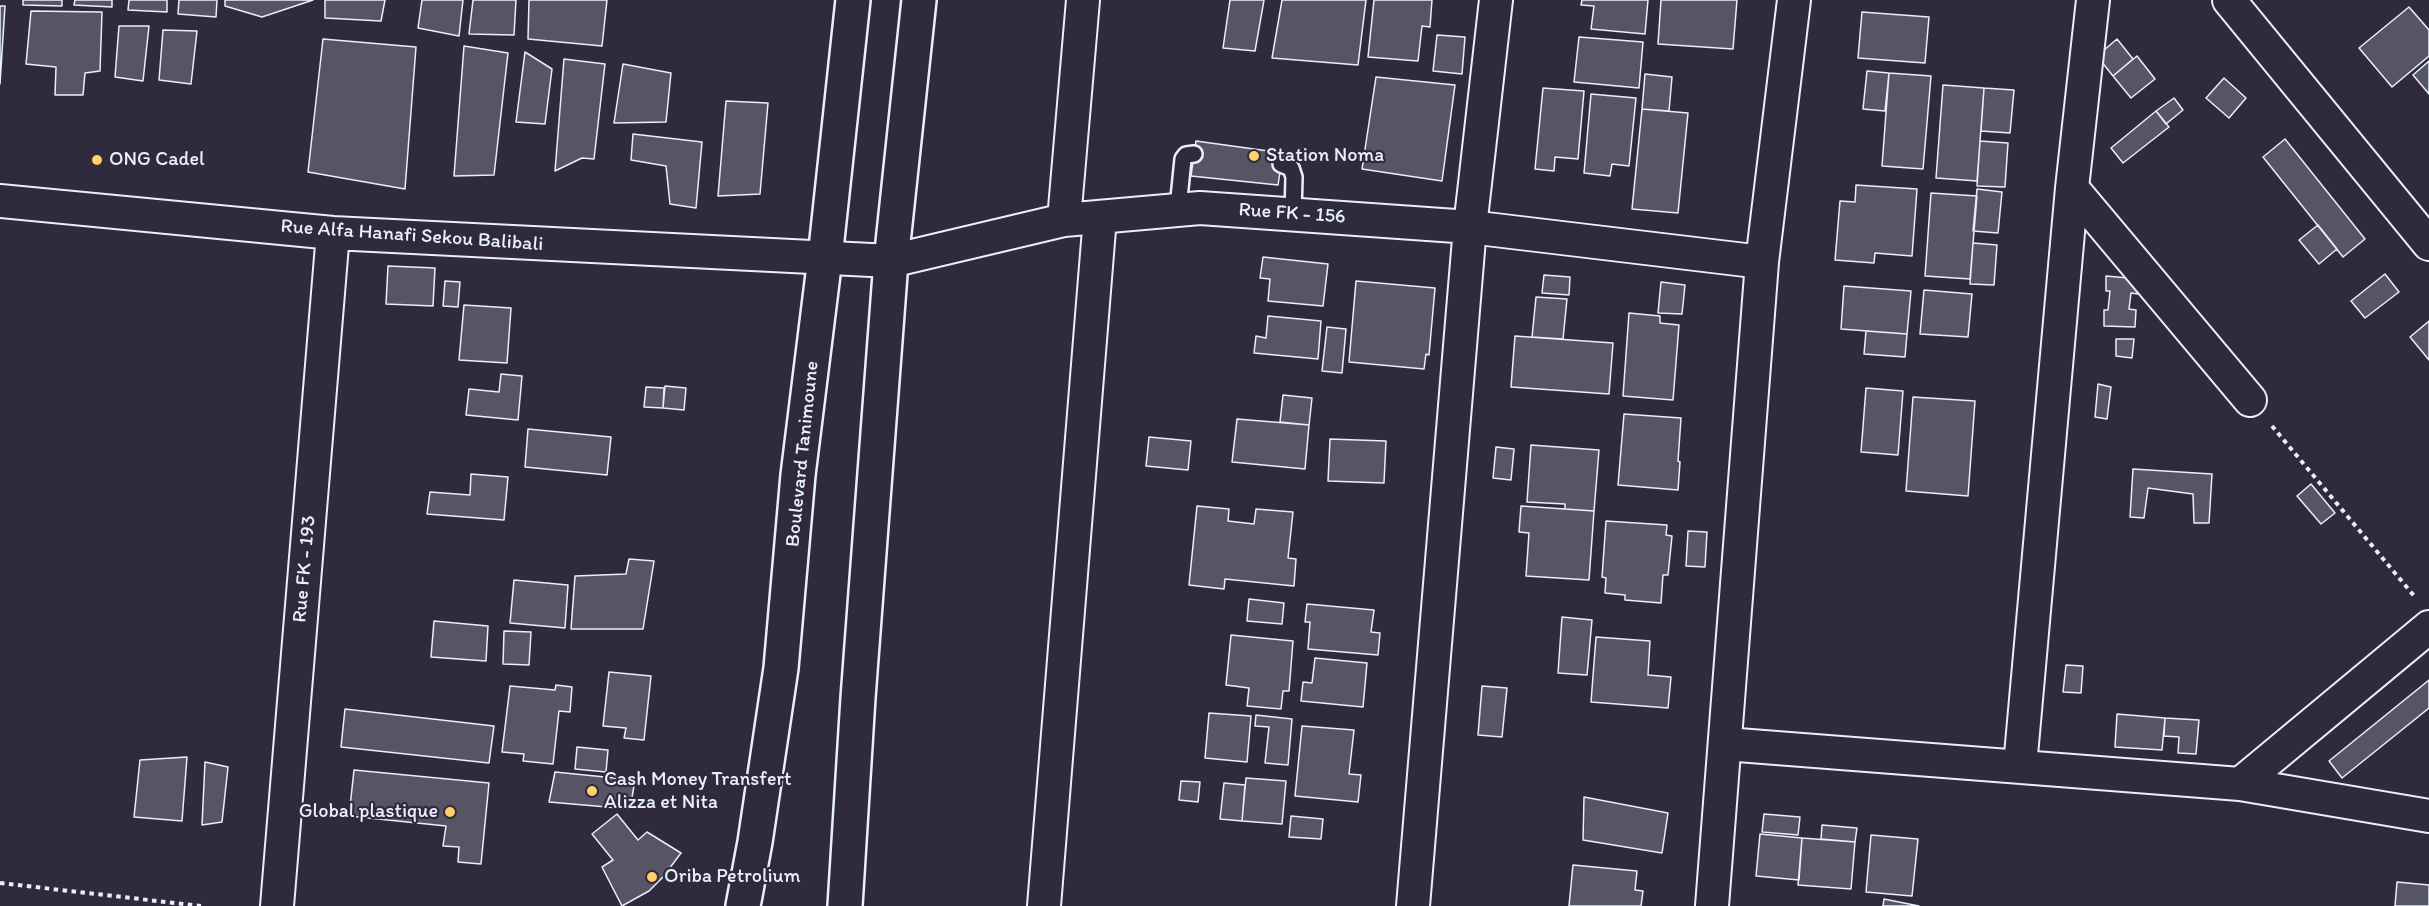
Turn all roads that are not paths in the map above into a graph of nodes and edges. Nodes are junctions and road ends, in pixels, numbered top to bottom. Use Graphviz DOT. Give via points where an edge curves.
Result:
graph roads {
  1 [pos="853,0"];
  2 [pos="919,0"];
  3 [pos="1083,0"];
  4 [pos="1496,0"];
  5 [pos="1794,0"];
  6 [pos="2093,0"];
  7 [pos="2229,0"];
  8 [pos="1194,154"];
  9 [pos="1281,164"];
  10 [pos="2072,188"];
  11 [pos="0,201"];
  12 [pos="1178,208"];
  13 [pos="1293,214"];
  14 [pos="1100,218"];
  15 [pos="1064,220"];
  16 [pos="1470,227"];
  17 [pos="333,233"];
  18 [pos="2429,244"];
  19 [pos="825,258"];
  20 [pos="891,261"];
  21 [pos="1762,262"];
  22 [pos="2250,400"];
  23 [pos="2425,616"];
  24 [pos="1725,744"];
  25 [pos="2019,766"];
  26 [pos="2240,784"];
  27 [pos="2429,816"];
  28 [pos="277,906"];
  29 [pos="743,906"];
  30 [pos="845,906"];
  31 [pos="1044,906"];
  32 [pos="1413,906"];
  33 [pos="1712,906"];
  1 -- 19 [label="main road, Boulevard Tanimoune"];
  2 -- 20 [label="main road"];
  3 -- 15 [label="street"];
  4 -- 16 [label="street"];
  5 -- 21 [label="street"];
  6 -- 10 [label="street"];
  7 -- 18 [label="street"];
  8 -- 12 [label="lane" via="1183,159"];
  9 -- 13 [label="lane" via="1291,168 1294,177"];
  10 -- 22 [label="street"];
  10 -- 25 [label="street"];
  11 -- 17 [label="street, Rue Alfa Hanafi Sekou Balibali"];
  12 -- 13 [label="street, Rue FK - 156"];
  12 -- 14 [label="street, Rue FK - 156"];
  13 -- 16 [label="street, Rue FK - 156"];
  14 -- 15 [label="street, Rue FK - 156"];
  14 -- 31 [label="street"];
  15 -- 20 [label="street, Rue FK - 156"];
  16 -- 21 [label="street, Rue FK - 156"];
  16 -- 32 [label="street"];
  17 -- 19 [label="street, Rue Alfa Hanafi Sekou Balibali"];
  17 -- 28 [label="street, Rue FK - 193"];
  19 -- 20 [label="street, Rue FK - 156"];
  19 -- 29 [label="main road, Boulevard Tanimoune" via="798,475 782,668"];
  20 -- 30 [label="main road"];
  21 -- 24 [label="street"];
  23 -- 26 [label="street"];
  24 -- 25 [label="street"];
  24 -- 33 [label="street"];
  25 -- 26 [label="street"];
  26 -- 27 [label="street"];
}
